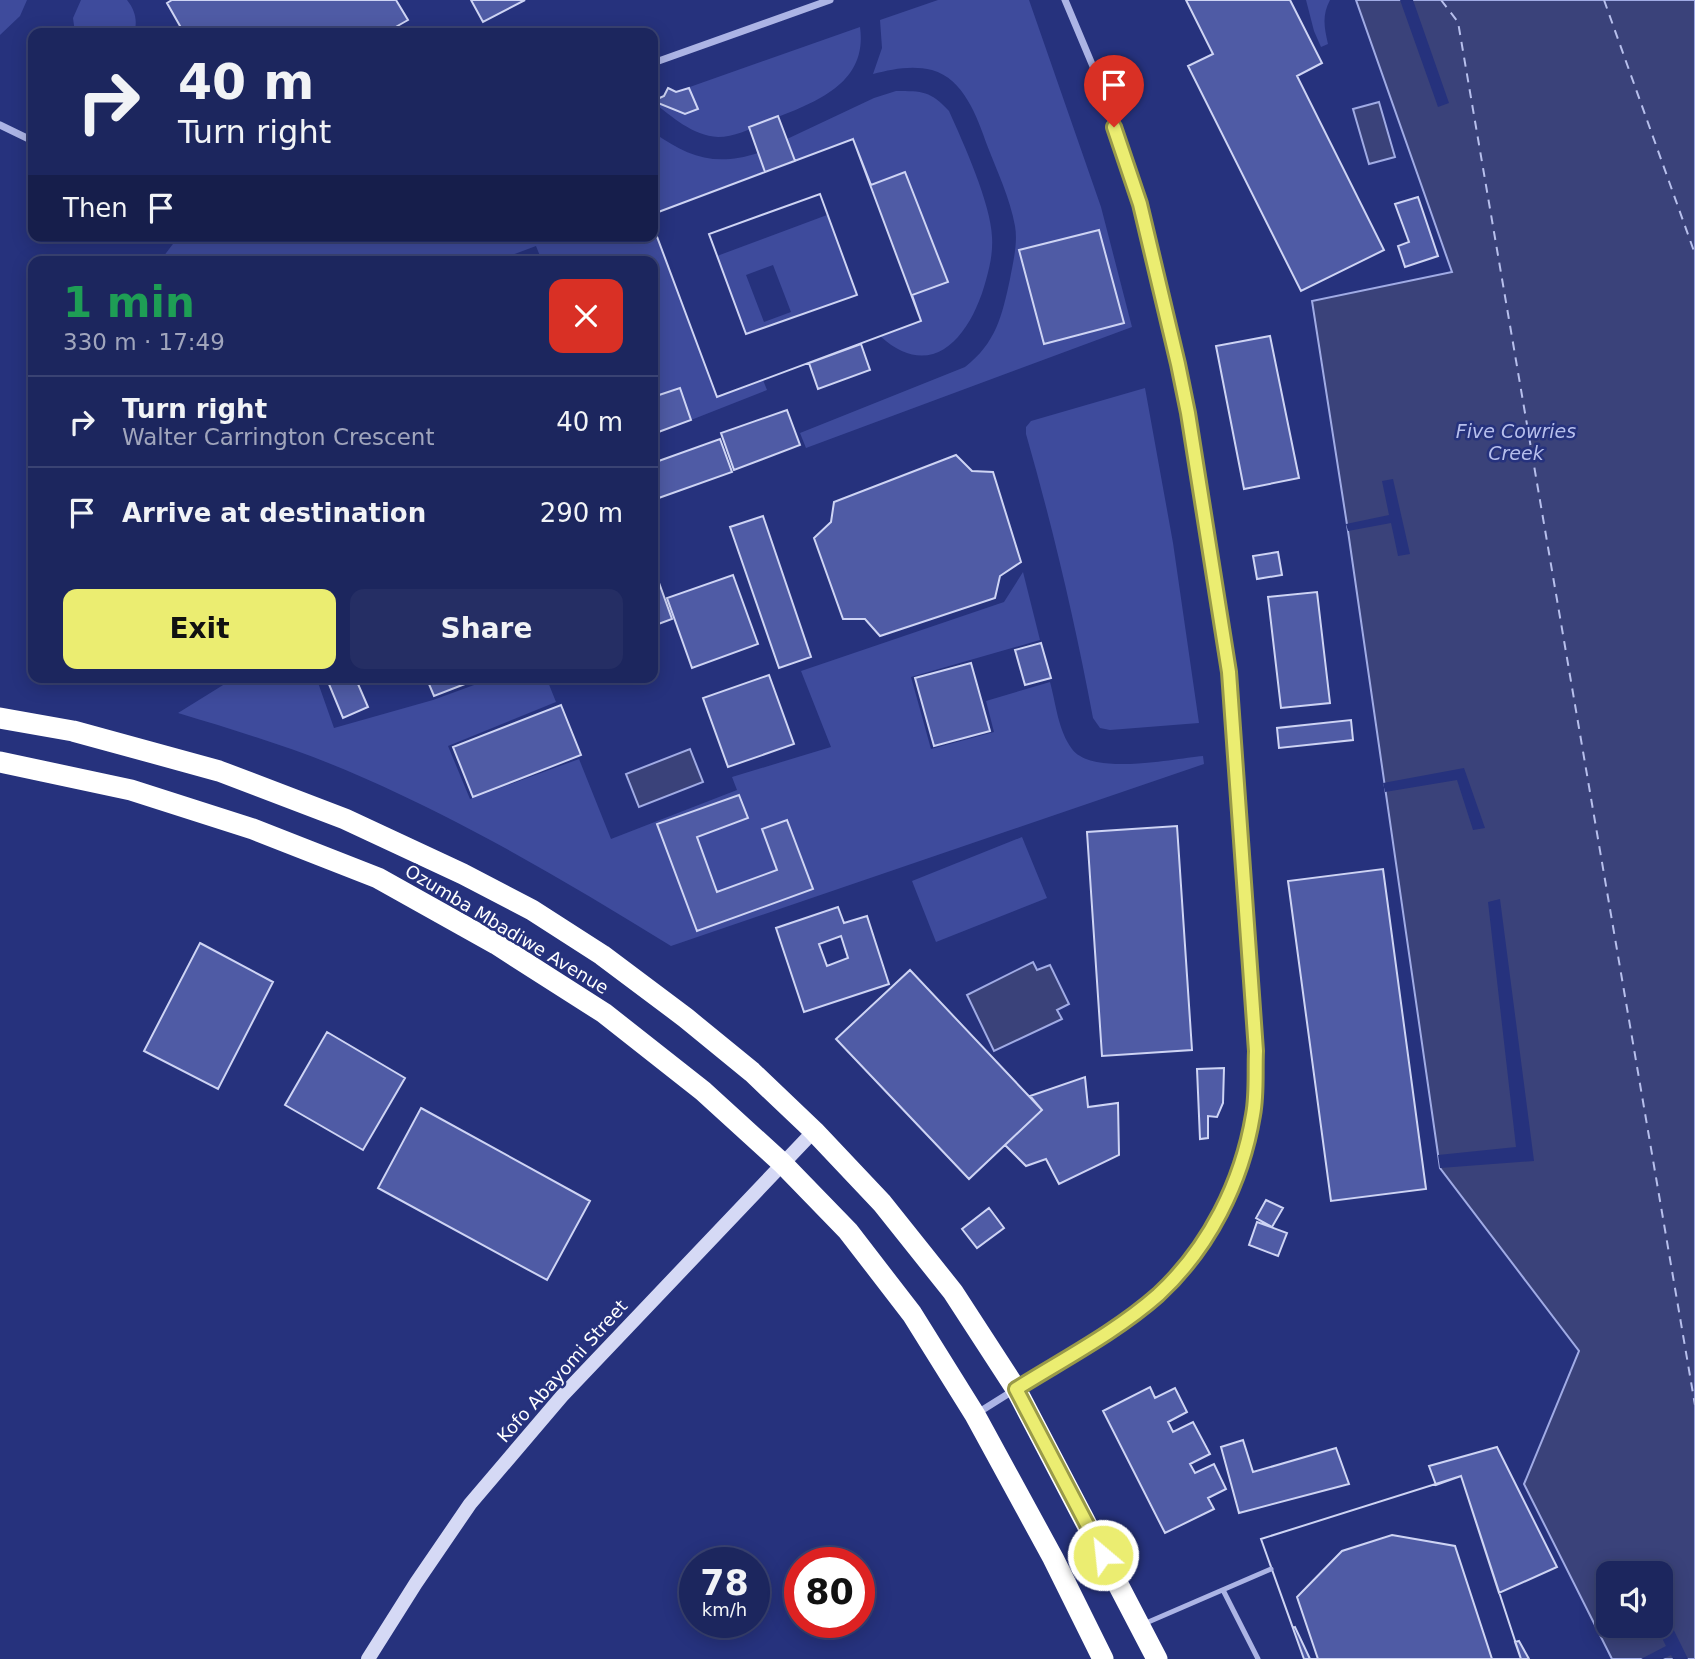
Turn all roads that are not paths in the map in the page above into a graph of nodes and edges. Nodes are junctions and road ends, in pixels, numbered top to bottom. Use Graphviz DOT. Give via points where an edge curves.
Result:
graph roads {
  1 [pos="830,0"];
  2 [pos="1065,0"];
  3 [pos="658,61"];
  4 [pos="0,125"];
  5 [pos="28,139"];
  6 [pos="0,718"];
  7 [pos="0,762"];
  8 [pos="814,1131"];
  9 [pos="782,1163"];
  10 [pos="1016,1389"];
  11 [pos="975,1415"];
  12 [pos="1271,1569"];
  13 [pos="1223,1590"];
  14 [pos="1141,1626"];
  15 [pos="368,1659"];
  16 [pos="1103,1659"];
  17 [pos="1157,1659"];
  18 [pos="1258,1659"];
  1 -- 3 [label="street"];
  2 -- 10 [label="street" via="1097,76 1140,204 1188,413 1229,672 1256,1051 1254,1113 1238,1174 1217,1219 1189,1260 1126,1320"];
  4 -- 5 [label="street"];
  6 -- 8 [label="highway, Ozumba Mbadiwe Avenue" via="73,731 219,771 345,819 463,874 602,955 743,1064"];
  7 -- 9 [label="highway, Ozumba Mbadiwe Avenue" via="131,790 253,829 377,878 496,944 604,1013 703,1091"];
  8 -- 9 [label="street, Kofo Abayomi Street"];
  8 -- 10 [label="highway, Ozumba Mbadiwe Avenue" via="881,1203 953,1292"];
  9 -- 11 [label="highway, Ozumba Mbadiwe Avenue" via="848,1231 912,1314"];
  9 -- 15 [label="street, Kofo Abayomi Street" via="562,1396 470,1504"];
  10 -- 11 [label="street"];
  10 -- 14 [label="highway, Ozumba Mbadiwe Avenue"];
  11 -- 16 [label="highway, Ozumba Mbadiwe Avenue"];
  12 -- 13 [label="lane"];
  13 -- 14 [label="lane"];
  13 -- 18 [label="lane"];
  14 -- 17 [label="highway, Ozumba Mbadiwe Avenue"];
}
